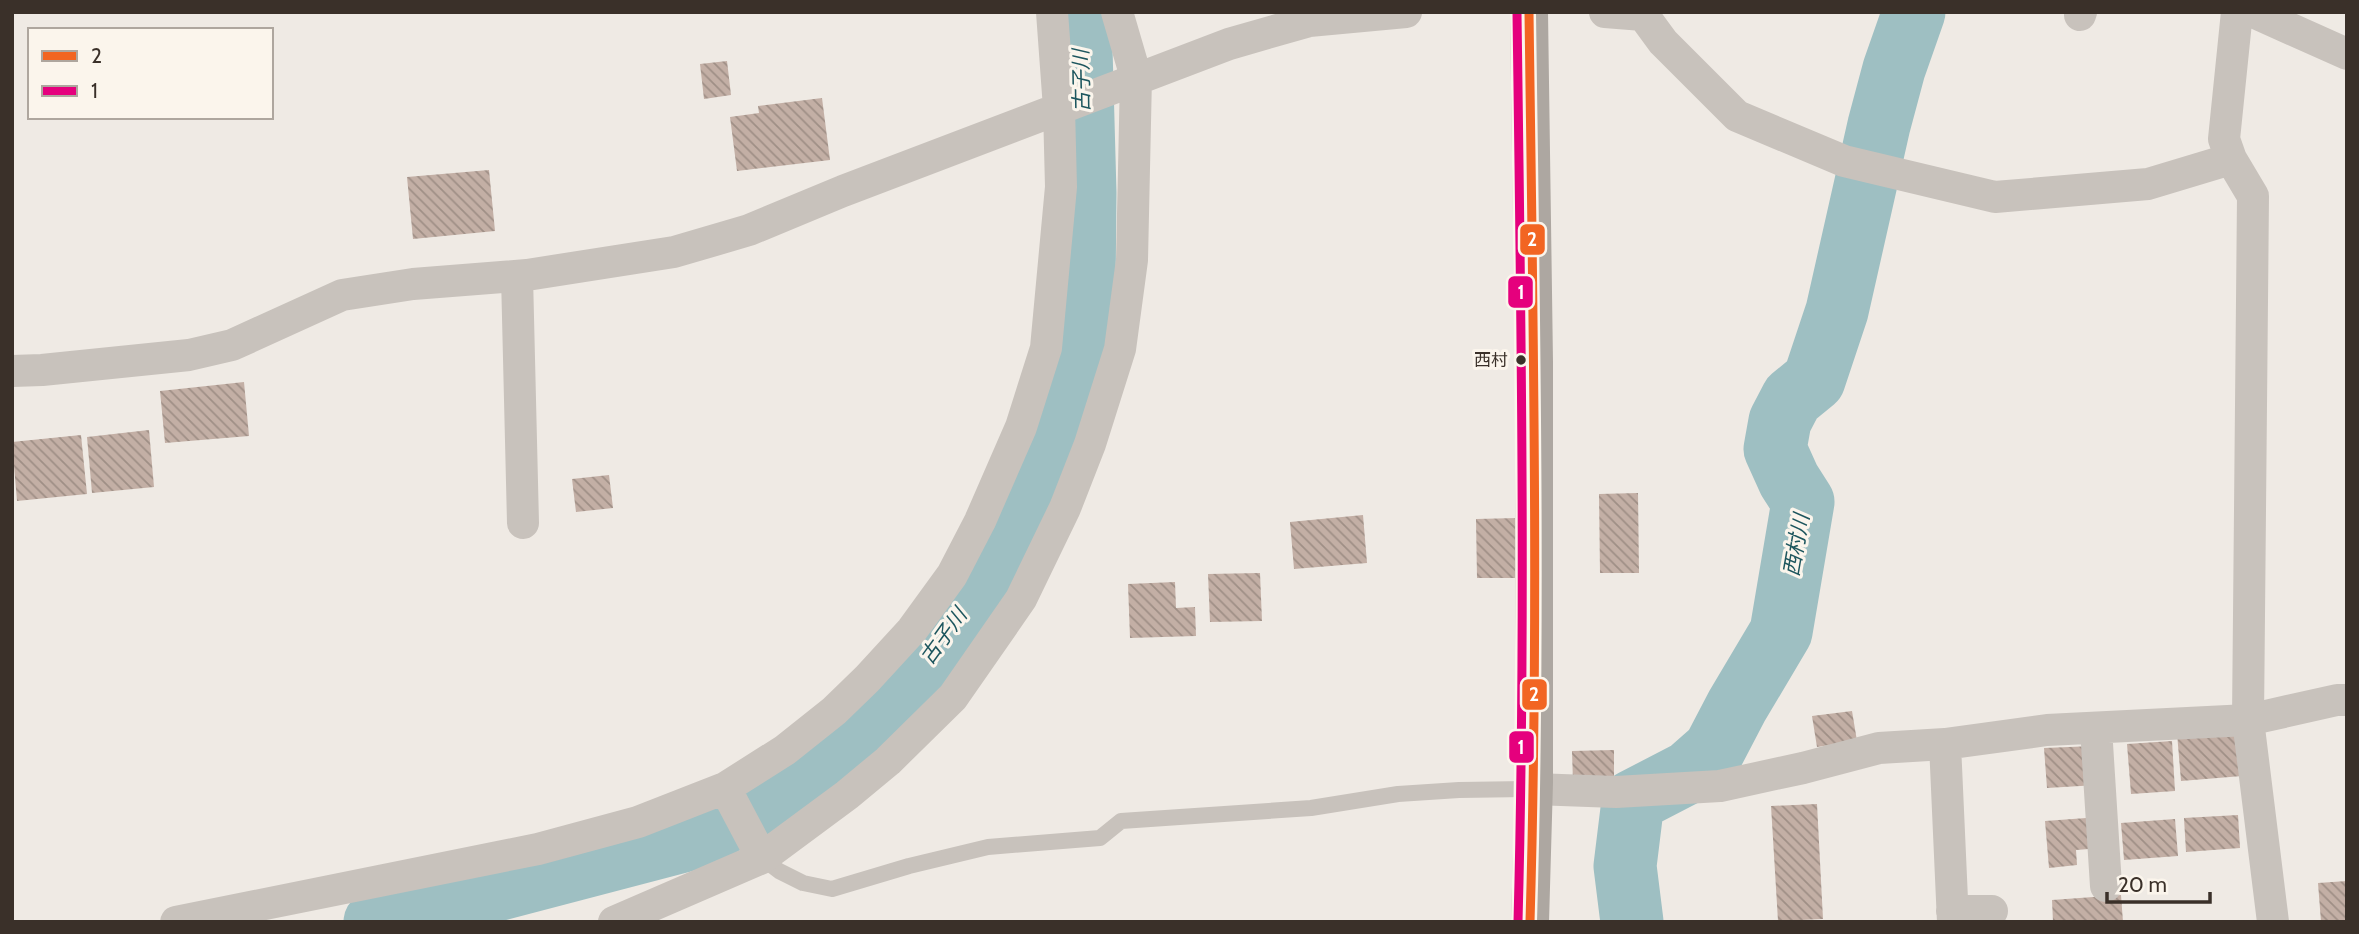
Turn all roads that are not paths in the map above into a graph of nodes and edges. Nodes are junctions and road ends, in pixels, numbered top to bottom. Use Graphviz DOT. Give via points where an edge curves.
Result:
graph roads {
  1 [pos="1052,12"];
  2 [pos="1118,12"];
  3 [pos="1406,12"];
  4 [pos="1529,12"];
  5 [pos="1605,12"];
  6 [pos="2237,12"];
  7 [pos="2253,12"];
  8 [pos="1642,14"];
  9 [pos="2347,54"];
  10 [pos="1130,80"];
  11 [pos="1064,106"];
  12 [pos="2231,159"];
  13 [pos="517,276"];
  14 [pos="12,371"];
  15 [pos="523,523"];
  16 [pos="2347,700"];
  17 [pos="2248,720"];
  18 [pos="2096,728"];
  19 [pos="1945,744"];
  20 [pos="725,788"];
  21 [pos="1534,789"];
  22 [pos="759,852"];
  23 [pos="2106,886"];
  24 [pos="1992,911"];
  25 [pos="1952,916"];
  26 [pos="176,922"];
  27 [pos="614,922"];
  28 [pos="1530,922"];
  29 [pos="2273,922"];
  1 -- 11 [label="street"];
  2 -- 10 [label="street"];
  3 -- 10 [label="street" via="1309,22 1229,44"];
  4 -- 21 [label="main road"];
  5 -- 8 [label="street"];
  6 -- 12 [label="street" via="2224,139"];
  7 -- 9 [label="street"];
  8 -- 12 [label="street" via="1663,42 1737,116 1844,161 1996,197 2148,184"];
  10 -- 11 [label="street"];
  10 -- 22 [label="street" via="1132,260 1120,349 1060,520 1021,599 953,697 847,795"];
  11 -- 13 [label="street" via="749,230 674,252"];
  11 -- 20 [label="street" via="1046,348 1020,427 979,521 936,597 866,679 785,750"];
  12 -- 17 [label="street" via="2253,196"];
  13 -- 14 [label="street" via="342,295 232,345 189,355"];
  13 -- 15 [label="street"];
  16 -- 17 [label="street"];
  17 -- 18 [label="street"];
  17 -- 29 [label="street"];
  18 -- 19 [label="street"];
  18 -- 23 [label="street"];
  19 -- 21 [label="street" via="1879,748 1720,786 1616,792"];
  19 -- 25 [label="street"];
  20 -- 22 [label="street"];
  20 -- 26 [label="street" via="638,822 538,849"];
  21 -- 22 [label="lane" via="1398,794 1311,808 1121,821 1100,838 988,847 832,889 803,883 779,871"];
  21 -- 28 [label="main road"];
  22 -- 27 [label="street"];
  24 -- 25 [label="street"];
}
